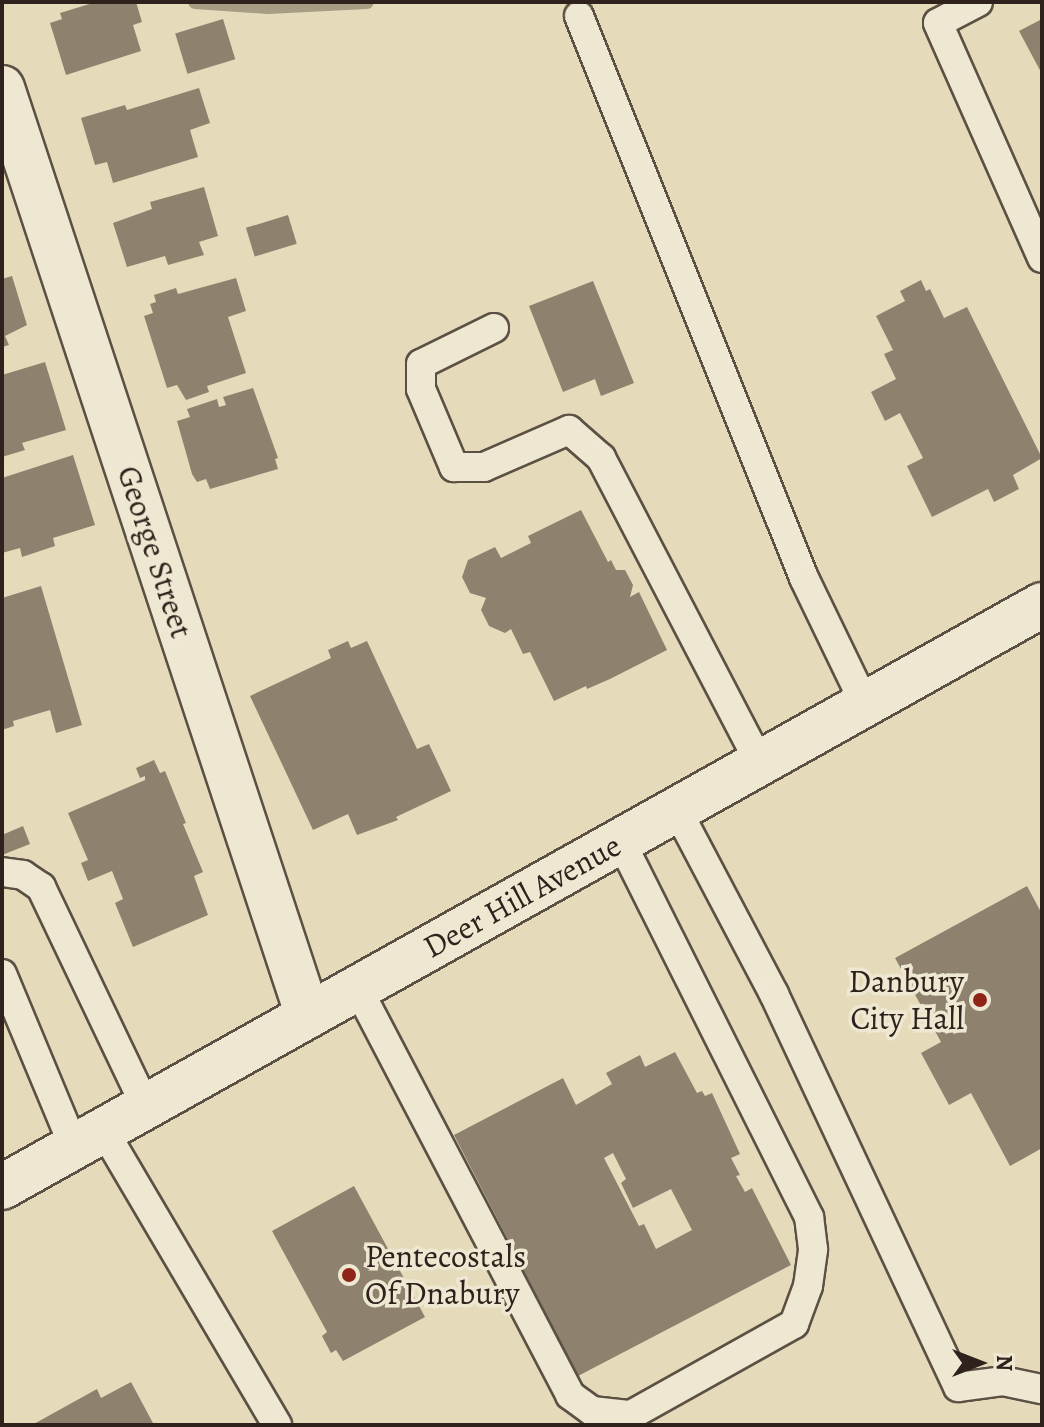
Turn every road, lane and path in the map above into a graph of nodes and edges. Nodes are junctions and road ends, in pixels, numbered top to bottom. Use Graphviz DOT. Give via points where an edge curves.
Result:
graph roads {
  1 [pos="978,2"];
  2 [pos="579,16"];
  3 [pos="2,88"];
  4 [pos="1042,258"];
  5 [pos="494,328"];
  6 [pos="1042,605"];
  7 [pos="865,704"];
  8 [pos="760,763"];
  9 [pos="677,810"];
  10 [pos="621,841"];
  11 [pos="2,872"];
  12 [pos="2,974"];
  13 [pos="358,989"];
  14 [pos="308,1016"];
  15 [pos="146,1107"];
  16 [pos="89,1139"];
  17 [pos="2,1187"];
  18 [pos="1042,1389"];
  19 [pos="277,1425"];
  1 -- 4 [label="lane" via="938,23"];
  2 -- 7 [label="lane" via="804,578"];
  3 -- 14 [label="street, George Street"];
  5 -- 8 [label="lane" via="421,364 421,389 454,467 484,467 569,430 601,458"];
  6 -- 7 [label="street, Deer Hill Avenue"];
  7 -- 8 [label="street, Deer Hill Avenue"];
  8 -- 9 [label="street, Deer Hill Avenue"];
  9 -- 10 [label="street, Deer Hill Avenue"];
  9 -- 18 [label="lane" via="774,994 958,1387 1003,1381"];
  10 -- 13 [label="street, Deer Hill Avenue"];
  10 -- 13 [label="lane" via="809,1217 813,1249 808,1286 794,1324 631,1415 592,1411 570,1395"];
  11 -- 15 [label="lane" via="23,875 41,887"];
  12 -- 16 [label="lane"];
  13 -- 14 [label="street, Deer Hill Avenue"];
  14 -- 15 [label="street, Deer Hill Avenue"];
  15 -- 16 [label="street, Deer Hill Avenue"];
  16 -- 17 [label="street, Deer Hill Avenue"];
  16 -- 19 [label="lane"];
}
